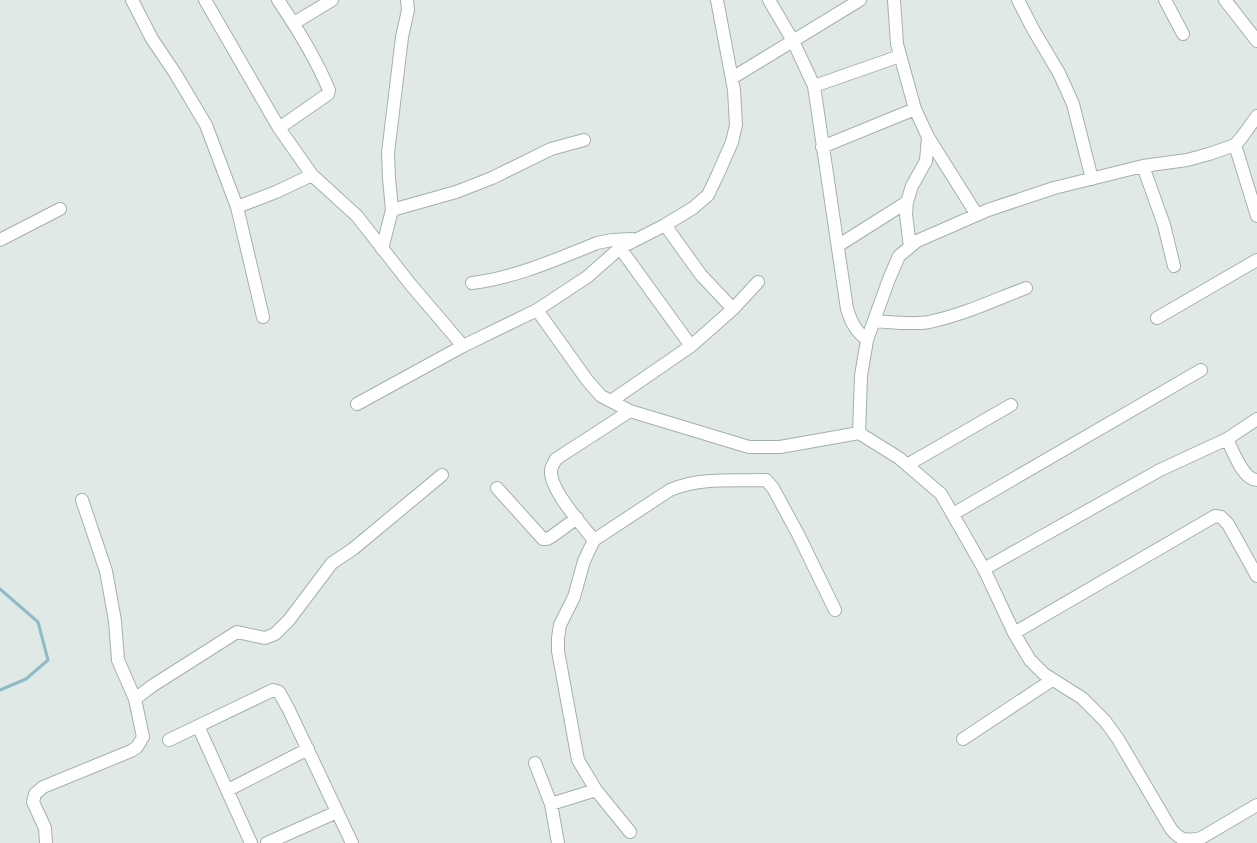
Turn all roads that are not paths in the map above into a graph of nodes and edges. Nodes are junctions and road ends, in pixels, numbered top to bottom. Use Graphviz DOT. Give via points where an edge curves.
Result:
graph roads {
  1 [pos="132,0"];
  2 [pos="205,0"];
  3 [pos="278,0"];
  4 [pos="332,0"];
  5 [pos="407,0"];
  6 [pos="717,0"];
  7 [pos="770,0"];
  8 [pos="860,0"];
  9 [pos="894,0"];
  10 [pos="1018,0"];
  11 [pos="1165,0"];
  12 [pos="1225,0"];
  13 [pos="294,23"];
  14 [pos="1183,34"];
  15 [pos="793,41"];
  16 [pos="1257,41"];
  17 [pos="900,56"];
  18 [pos="732,78"];
  19 [pos="814,86"];
  20 [pos="915,109"];
  21 [pos="1257,116"];
  22 [pos="279,128"];
  23 [pos="928,137"];
  24 [pos="584,140"];
  25 [pos="1235,145"];
  26 [pos="822,147"];
  27 [pos="1143,166"];
  28 [pos="312,175"];
  29 [pos="1092,178"];
  30 [pos="907,202"];
  31 [pos="237,208"];
  32 [pos="60,210"];
  33 [pos="392,210"];
  34 [pos="977,215"];
  35 [pos="1257,216"];
  36 [pos="665,225"];
  37 [pos="638,239"];
  38 [pos="0,240"];
  39 [pos="838,245"];
  40 [pos="910,247"];
  41 [pos="620,248"];
  42 [pos="382,249"];
  43 [pos="1257,260"];
  44 [pos="1174,266"];
  45 [pos="758,282"];
  46 [pos="472,283"];
  47 [pos="1026,288"];
  48 [pos="733,309"];
  49 [pos="537,310"];
  50 [pos="263,317"];
  51 [pos="1157,318"];
  52 [pos="874,321"];
  53 [pos="867,340"];
  54 [pos="463,346"];
  55 [pos="691,346"];
  56 [pos="1201,370"];
  57 [pos="611,401"];
  58 [pos="357,404"];
  59 [pos="1012,405"];
  60 [pos="630,411"];
  61 [pos="1257,419"];
  62 [pos="859,433"];
  63 [pos="1227,439"];
  64 [pos="907,465"];
  65 [pos="442,475"];
  66 [pos="1257,480"];
  67 [pos="497,488"];
  68 [pos="82,500"];
  69 [pos="953,514"];
  70 [pos="577,518"];
  71 [pos="594,540"];
  72 [pos="984,569"];
  73 [pos="1257,576"];
  74 [pos="835,610"];
  75 [pos="1014,633"];
  76 [pos="1052,680"];
  77 [pos="135,699"];
  78 [pos="198,726"];
  79 [pos="963,739"];
  80 [pos="169,740"];
  81 [pos="308,748"];
  82 [pos="535,763"];
  83 [pos="228,790"];
  84 [pos="596,790"];
  85 [pos="551,804"];
  86 [pos="1256,809"];
  87 [pos="337,812"];
  88 [pos="630,832"];
  89 [pos="1180,840"];
  90 [pos="46,843"];
  91 [pos="251,843"];
  92 [pos="267,843"];
  93 [pos="352,843"];
  94 [pos="558,843"];
  1 -- 31 [label="street" via="152,39 206,125"];
  2 -- 22 [label="street"];
  3 -- 13 [label="street"];
  4 -- 13 [label="street"];
  5 -- 33 [label="street" via="408,10 402,37 388,153"];
  6 -- 18 [label="street"];
  7 -- 15 [label="street"];
  8 -- 15 [label="street"];
  9 -- 17 [label="street"];
  10 -- 29 [label="street" via="1059,73 1072,104"];
  11 -- 14 [label="street"];
  12 -- 16 [label="street"];
  13 -- 22 [label="street" via="329,90 328,94"];
  15 -- 18 [label="street"];
  15 -- 19 [label="street"];
  17 -- 19 [label="street"];
  17 -- 20 [label="street"];
  18 -- 36 [label="street" via="736,125 732,142 718,174 708,195 693,208"];
  19 -- 26 [label="street"];
  20 -- 23 [label="street"];
  20 -- 26 [label="street"];
  21 -- 25 [label="street"];
  22 -- 28 [label="street"];
  23 -- 30 [label="street" via="926,161 912,186"];
  23 -- 34 [label="street"];
  24 -- 33 [label="street" via="551,150 456,192"];
  25 -- 27 [label="street" via="1187,160"];
  25 -- 35 [label="street"];
  26 -- 39 [label="street"];
  27 -- 29 [label="street"];
  27 -- 44 [label="street" via="1164,225"];
  28 -- 31 [label="street"];
  28 -- 42 [label="street" via="357,216"];
  29 -- 34 [label="street" via="1054,188"];
  30 -- 39 [label="street"];
  30 -- 40 [label="street"];
  31 -- 50 [label="street"];
  32 -- 38 [label="street"];
  33 -- 42 [label="street"];
  34 -- 40 [label="street" via="917,241"];
  36 -- 37 [label="street"];
  36 -- 48 [label="street" via="701,275"];
  37 -- 41 [label="street"];
  37 -- 46 [label="street" via="597,243 510,275"];
  39 -- 53 [label="street" via="847,309 857,332"];
  40 -- 52 [label="street" via="899,256"];
  41 -- 49 [label="street" via="587,277"];
  41 -- 55 [label="street"];
  42 -- 54 [label="street"];
  43 -- 51 [label="street"];
  45 -- 48 [label="street"];
  47 -- 52 [label="street" via="958,314 928,322"];
  48 -- 55 [label="street"];
  49 -- 54 [label="street"];
  49 -- 57 [label="street" via="587,380 601,396"];
  52 -- 53 [label="street"];
  53 -- 62 [label="street" via="860,376"];
  54 -- 58 [label="street"];
  55 -- 57 [label="street"];
  56 -- 69 [label="street"];
  57 -- 60 [label="street"];
  59 -- 64 [label="street"];
  60 -- 62 [label="street" via="749,447 780,447"];
  60 -- 70 [label="street" via="556,459 550,470 558,494"];
  61 -- 63 [label="street"];
  62 -- 64 [label="street"];
  63 -- 66 [label="street" via="1246,476"];
  63 -- 72 [label="street" via="1160,470"];
  64 -- 69 [label="street" via="941,494"];
  65 -- 77 [label="street" via="353,549 332,562 289,620 275,634 265,638 237,632"];
  67 -- 70 [label="street" via="543,539 547,540"];
  68 -- 77 [label="street" via="106,571 115,621 118,660"];
  69 -- 72 [label="street"];
  70 -- 71 [label="street"];
  71 -- 74 [label="street" via="683,484 701,481 766,480 798,534"];
  71 -- 84 [label="street" via="584,561 574,598 560,625 558,651 578,760"];
  72 -- 75 [label="street"];
  73 -- 75 [label="street" via="1228,524 1221,517 1215,516"];
  75 -- 76 [label="street" via="1030,660"];
  76 -- 79 [label="street"];
  76 -- 89 [label="street" via="1082,698 1105,720"];
  77 -- 90 [label="street" via="143,737 137,747 43,786 35,794 33,802 45,828"];
  78 -- 80 [label="street"];
  78 -- 81 [label="street" via="273,690 279,692"];
  78 -- 83 [label="street"];
  81 -- 83 [label="street"];
  81 -- 87 [label="street"];
  82 -- 85 [label="street"];
  83 -- 91 [label="street"];
  84 -- 85 [label="street"];
  84 -- 88 [label="street"];
  85 -- 94 [label="street"];
  86 -- 89 [label="street" via="1201,838"];
  87 -- 92 [label="street"];
  87 -- 93 [label="street"];
}
